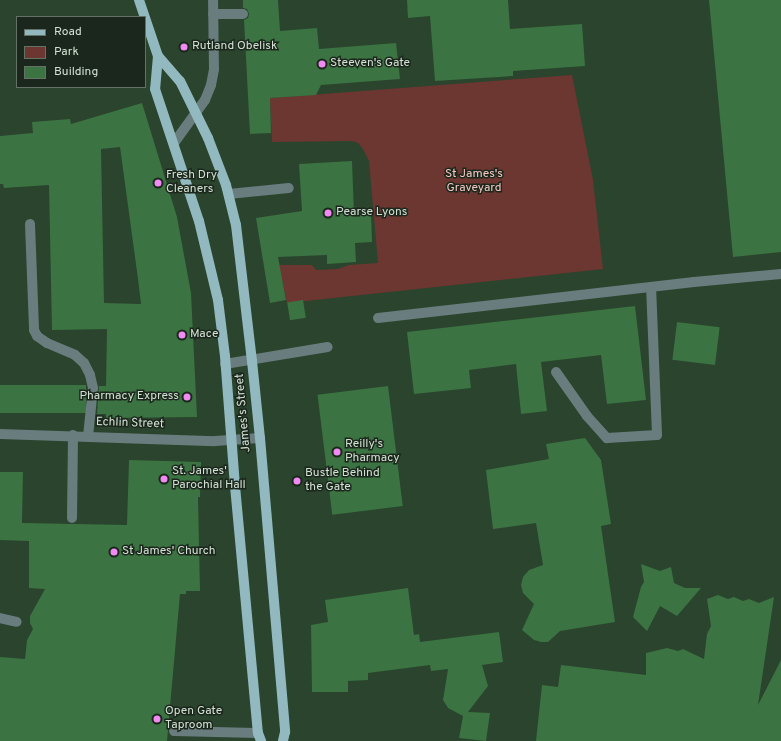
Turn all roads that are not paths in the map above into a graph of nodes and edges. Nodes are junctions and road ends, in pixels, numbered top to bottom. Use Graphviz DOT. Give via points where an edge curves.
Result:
graph roads {
  1 [pos="139,0"];
  2 [pos="213,0"];
  3 [pos="213,14"];
  4 [pos="243,14"];
  5 [pos="144,16"];
  6 [pos="146,21"];
  7 [pos="158,56"];
  8 [pos="196,113"];
  9 [pos="174,143"];
  10 [pos="289,188"];
  11 [pos="229,194"];
  12 [pos="30,224"];
  13 [pos="781,274"];
  14 [pos="650,287"];
  15 [pos="378,318"];
  16 [pos="328,347"];
  17 [pos="252,361"];
  18 [pos="225,364"];
  19 [pos="556,372"];
  20 [pos="0,434"];
  21 [pos="73,435"];
  22 [pos="88,436"];
  23 [pos="260,438"];
  24 [pos="231,440"];
  25 [pos="72,518"];
  26 [pos="0,618"];
  27 [pos="17,622"];
  28 [pos="174,730"];
  29 [pos="260,737"];
  30 [pos="283,741"];
  1 -- 5 [label="main road, James's Street"];
  2 -- 3 [label="street"];
  3 -- 4 [label="street"];
  3 -- 8 [label="street" via="214,69 205,100"];
  6 -- 7 [label="main road, James's Street"];
  7 -- 8 [label="main road, James's Street" via="180,81"];
  7 -- 9 [label="main road, James's Street" via="155,89"];
  8 -- 9 [label="street"];
  8 -- 11 [label="main road, James's Street" via="219,164"];
  9 -- 18 [label="main road, James's Street" via="200,221 210,262 218,300"];
  10 -- 11 [label="street"];
  11 -- 17 [label="main road, James's Street" via="236,225"];
  12 -- 22 [label="street" via="34,330 37,336 47,343 75,355 84,363 93,388"];
  13 -- 14 [label="street"];
  14 -- 15 [label="street"];
  14 -- 19 [label="street" via="657,435 607,438 586,416"];
  16 -- 17 [label="street"];
  17 -- 18 [label="street"];
  17 -- 23 [label="main road, James's Street"];
  18 -- 24 [label="main road, James's Street"];
  20 -- 21 [label="street, Echlin Street"];
  21 -- 22 [label="street, Echlin Street"];
  21 -- 25 [label="street"];
  22 -- 24 [label="street, Echlin Street"];
  23 -- 24 [label="street, Echlin Street"];
  23 -- 30 [label="main road, James's Street" via="286,732"];
  24 -- 29 [label="main road, James's Street"];
  26 -- 27 [label="street"];
  28 -- 29 [label="street"];
}
